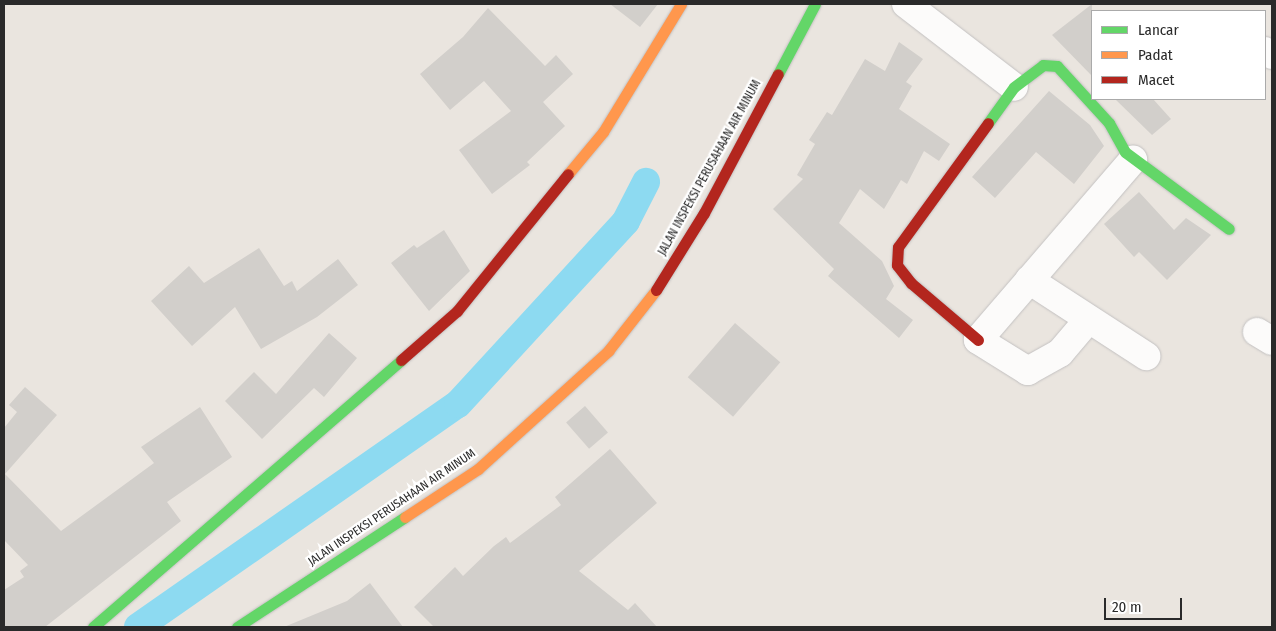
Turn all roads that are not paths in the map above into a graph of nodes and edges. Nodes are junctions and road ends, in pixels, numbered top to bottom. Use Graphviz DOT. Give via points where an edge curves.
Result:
graph roads {
  1 [pos="681,4"];
  2 [pos="815,4"];
  3 [pos="906,4"];
  4 [pos="1014,87"];
  5 [pos="1133,160"];
  6 [pos="1229,229"];
  7 [pos="1029,280"];
  8 [pos="1088,320"];
  9 [pos="978,340"];
  10 [pos="1146,356"];
  11 [pos="93,627"];
  12 [pos="237,627"];
  1 -- 11 [label="street" via="603,132 457,311"];
  2 -- 12 [label="street, JALAN INSPEKSI PERUSAHAAN AIR MINUM" via="704,213 657,289 608,351 478,469"];
  3 -- 4 [label="street"];
  4 -- 5 [label="street" via="1043,65 1057,66 1109,123"];
  4 -- 9 [label="street" via="898,247 896,259 911,283"];
  5 -- 6 [label="street"];
  5 -- 7 [label="street"];
  7 -- 8 [label="street"];
  7 -- 9 [label="street"];
  8 -- 9 [label="street" via="1060,354 1028,371"];
  8 -- 10 [label="street"];
}
